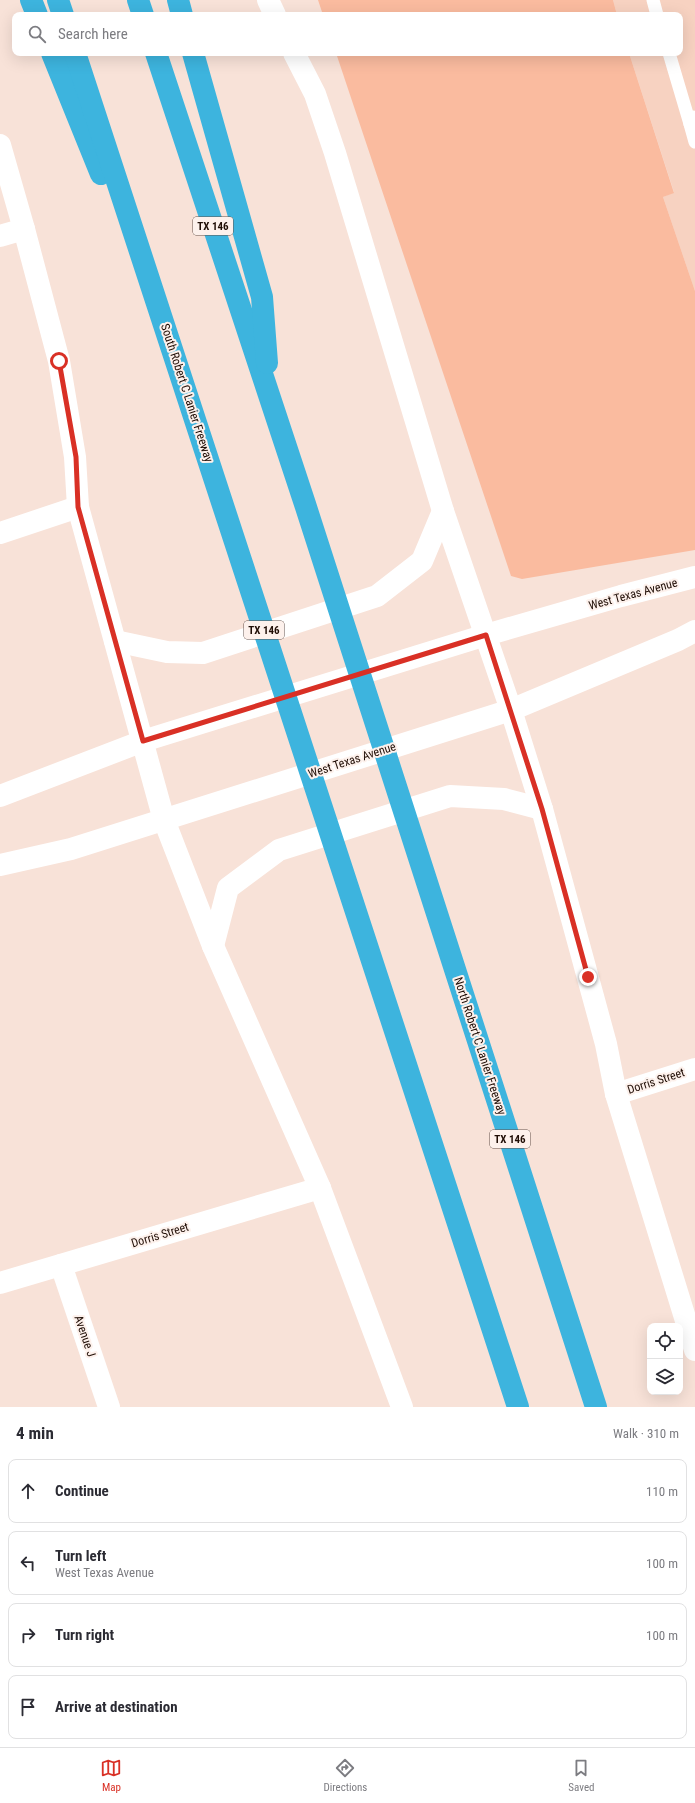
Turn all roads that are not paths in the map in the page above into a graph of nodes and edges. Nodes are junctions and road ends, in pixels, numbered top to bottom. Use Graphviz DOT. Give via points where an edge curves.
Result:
graph roads {
  1 [pos="31,0"];
  2 [pos="58,0"];
  3 [pos="138,0"];
  4 [pos="178,0"];
  5 [pos="268,0"];
  6 [pos="653,0"];
  7 [pos="36,12"];
  8 [pos="62,12"];
  9 [pos="142,12"];
  10 [pos="181,12"];
  11 [pos="274,12"];
  12 [pos="656,12"];
  13 [pos="53,56"];
  14 [pos="76,56"];
  15 [pos="157,56"];
  16 [pos="194,56"];
  17 [pos="295,56"];
  18 [pos="670,56"];
  19 [pos="695,112"];
  20 [pos="690,124"];
  21 [pos="695,142"];
  22 [pos="0,145"];
  23 [pos="24,228"];
  24 [pos="0,236"];
  25 [pos="182,374"];
  26 [pos="270,398"];
  27 [pos="78,507"];
  28 [pos="443,511"];
  29 [pos="0,533"];
  30 [pos="695,577"];
  31 [pos="695,631"];
  32 [pos="486,635"];
  33 [pos="115,641"];
  34 [pos="511,710"];
  35 [pos="143,741"];
  36 [pos="0,796"];
  37 [pos="542,809"];
  38 [pos="164,820"];
  39 [pos="0,865"];
  40 [pos="213,946"];
  41 [pos="695,1069"];
  42 [pos="616,1094"];
  43 [pos="320,1188"];
  44 [pos="61,1265"];
  45 [pos="0,1283"];
  46 [pos="695,1350"];
  47 [pos="109,1407"];
  48 [pos="402,1407"];
  49 [pos="518,1407"];
  50 [pos="596,1407"];
  1 -- 7 [label="highway"];
  2 -- 8 [label="highway"];
  3 -- 9 [label="highway"];
  4 -- 10 [label="highway"];
  5 -- 11 [label="main road"];
  6 -- 12 [label="lane"];
  13 -- 25 [label="highway"];
  14 -- 25 [label="highway, South Robert C Lanier Freeway / TX 146"];
  15 -- 26 [label="highway, TX 146"];
  16 -- 26 [label="highway" via="262,297"];
  17 -- 28 [label="main road" via="314,94 335,153"];
  18 -- 20 [label="lane"];
  19 -- 20 [label="lane"];
  20 -- 21 [label="lane"];
  22 -- 23 [label="main road"];
  23 -- 24 [label="main road"];
  23 -- 27 [label="main road" via="59,361 76,457"];
  25 -- 49 [label="highway, South Robert C Lanier Freeway / TX 146"];
  26 -- 50 [label="highway, North Robert C Lanier Freeway / TX 146"];
  27 -- 29 [label="main road"];
  27 -- 33 [label="main road"];
  28 -- 32 [label="main road"];
  28 -- 33 [label="main road" via="422,561 377,596 203,653 167,652"];
  30 -- 32 [label="main road, West Texas Avenue"];
  31 -- 34 [label="main road, West Texas Avenue"];
  32 -- 34 [label="main road"];
  32 -- 35 [label="main road, West Texas Avenue"];
  33 -- 35 [label="main road"];
  34 -- 37 [label="main road"];
  34 -- 38 [label="main road, West Texas Avenue"];
  35 -- 36 [label="main road, West Texas Avenue"];
  35 -- 38 [label="main road"];
  37 -- 40 [label="main road" via="504,799 450,796 279,850 228,888"];
  37 -- 42 [label="main road" via="606,1044"];
  38 -- 39 [label="main road, West Texas Avenue" via="71,849"];
  38 -- 40 [label="main road"];
  40 -- 43 [label="main road"];
  41 -- 42 [label="main road, Dorris Street"];
  42 -- 46 [label="main road"];
  43 -- 44 [label="main road, Dorris Street"];
  43 -- 48 [label="main road"];
  44 -- 45 [label="main road, Dorris Street"];
  44 -- 47 [label="main road, Avenue J"];
}
